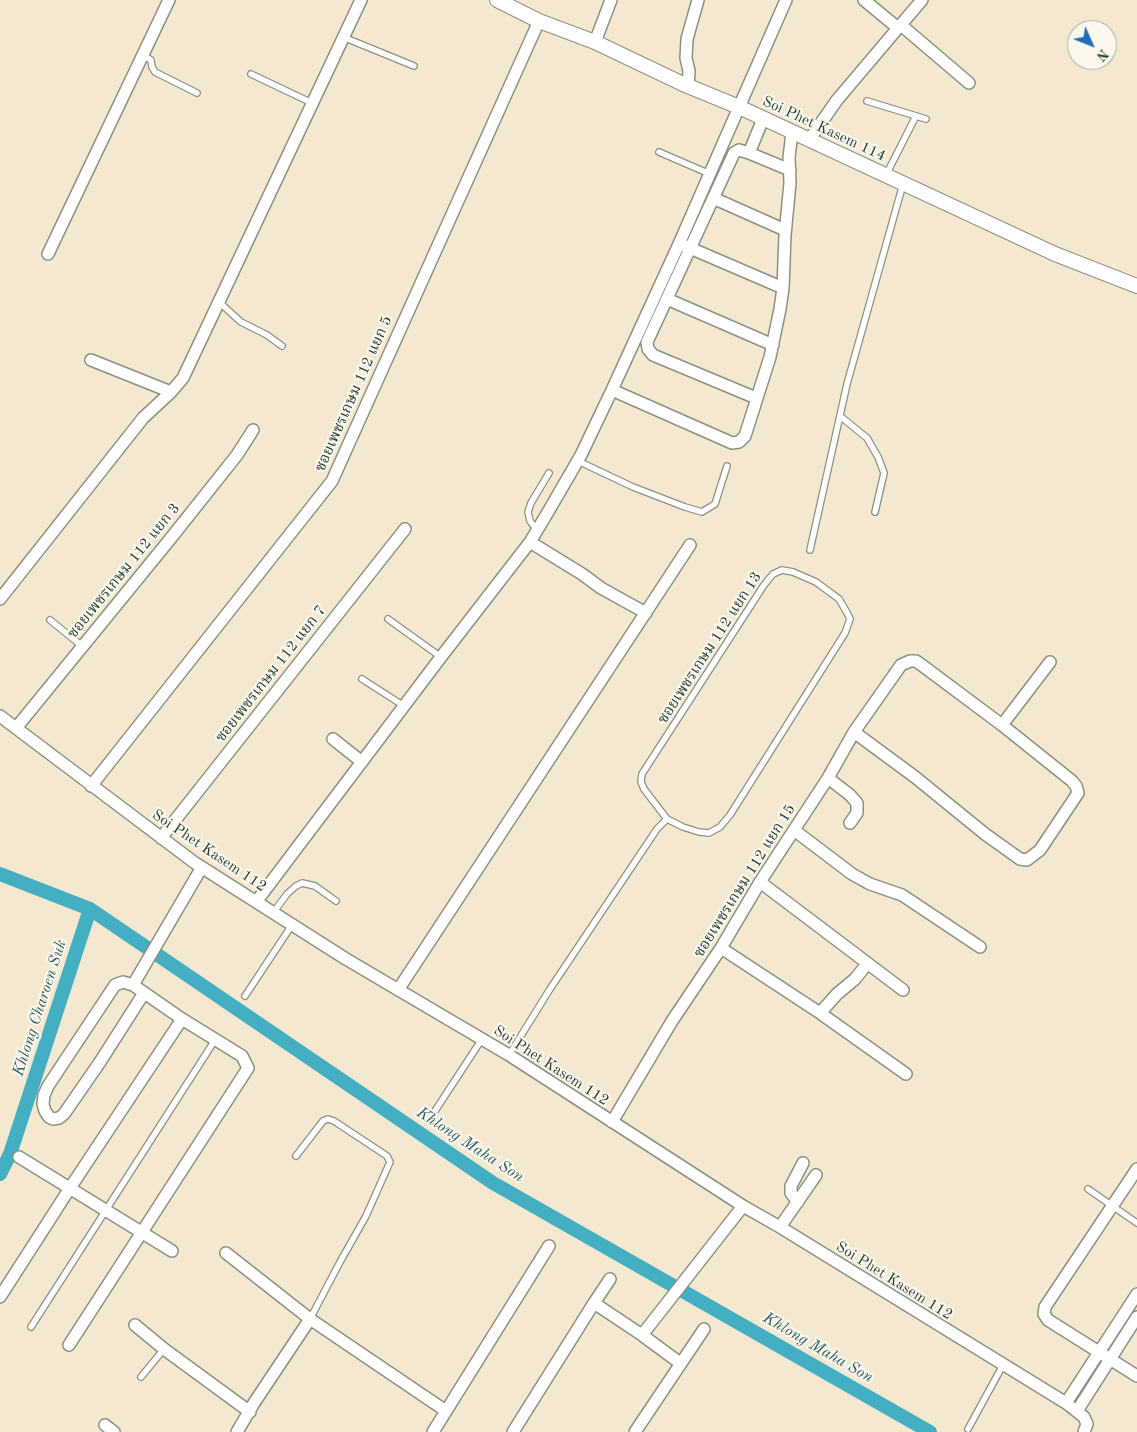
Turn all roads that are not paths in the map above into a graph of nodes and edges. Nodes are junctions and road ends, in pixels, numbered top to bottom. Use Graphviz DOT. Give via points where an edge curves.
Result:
graph roads {
  1 [pos="169,0"];
  2 [pos="361,0"];
  3 [pos="497,0"];
  4 [pos="611,0"];
  5 [pos="698,0"];
  6 [pos="786,0"];
  7 [pos="864,0"];
  8 [pos="922,0"];
  9 [pos="539,21"];
  10 [pos="899,26"];
  11 [pos="343,37"];
  12 [pos="595,42"];
  13 [pos="142,55"];
  14 [pos="414,66"];
  15 [pos="251,74"];
  16 [pos="969,83"];
  17 [pos="688,86"];
  18 [pos="197,93"];
  19 [pos="867,101"];
  20 [pos="312,103"];
  21 [pos="739,107"];
  22 [pos="916,116"];
  23 [pos="763,118"];
  24 [pos="926,119"];
  25 [pos="792,132"];
  26 [pos="809,140"];
  27 [pos="659,152"];
  28 [pos="749,153"];
  29 [pos="790,170"];
  30 [pos="710,174"];
  31 [pos="885,176"];
  32 [pos="903,184"];
  33 [pos="713,198"];
  34 [pos="785,230"];
  35 [pos="684,246"];
  36 [pos="48,254"];
  37 [pos="1137,286"];
  38 [pos="783,288"];
  39 [pos="666,299"];
  40 [pos="219,302"];
  41 [pos="773,345"];
  42 [pos="282,346"];
  43 [pos="91,360"];
  44 [pos="612,390"];
  45 [pos="171,392"];
  46 [pos="756,398"];
  47 [pos="840,416"];
  48 [pos="253,430"];
  49 [pos="578,461"];
  50 [pos="727,466"];
  51 [pos="549,473"];
  52 [pos="876,512"];
  53 [pos="405,529"];
  54 [pos="538,531"];
  55 [pos="530,542"];
  56 [pos="690,545"];
  57 [pos="810,550"];
  58 [pos="0,599"];
  59 [pos="646,613"];
  60 [pos="388,619"];
  61 [pos="50,620"];
  62 [pos="82,646"];
  63 [pos="441,657"];
  64 [pos="1050,662"];
  65 [pos="362,679"];
  66 [pos="404,706"];
  67 [pos="0,716"];
  68 [pos="1002,725"];
  69 [pos="16,728"];
  70 [pos="854,732"];
  71 [pos="333,739"];
  72 [pos="362,762"];
  73 [pos="828,778"];
  74 [pos="91,786"];
  75 [pos="667,819"];
  76 [pos="850,822"];
  77 [pos="794,830"];
  78 [pos="160,838"];
  79 [pos="202,867"];
  80 [pos="760,882"];
  81 [pos="256,902"];
  82 [pos="336,902"];
  83 [pos="273,913"];
  84 [pos="292,925"];
  85 [pos="980,947"];
  86 [pos="721,948"];
  87 [pos="867,964"];
  88 [pos="135,980"];
  89 [pos="398,990"];
  90 [pos="903,990"];
  91 [pos="144,993"];
  92 [pos="246,996"];
  93 [pos="820,1013"];
  94 [pos="182,1019"];
  95 [pos="482,1039"];
  96 [pos="215,1040"];
  97 [pos="508,1055"];
  98 [pos="906,1074"];
  99 [pos="434,1114"];
  100 [pos="612,1122"];
  101 [pos="296,1156"];
  102 [pos="19,1157"];
  103 [pos="802,1164"];
  104 [pos="1137,1169"];
  105 [pos="816,1175"];
  106 [pos="70,1188"];
  107 [pos="1088,1189"];
  108 [pos="798,1202"];
  109 [pos="743,1206"];
  110 [pos="1112,1206"];
  111 [pos="106,1210"];
  112 [pos="1137,1223"];
  113 [pos="780,1227"];
  114 [pos="142,1233"];
  115 [pos="549,1246"];
  116 [pos="172,1252"];
  117 [pos="226,1254"];
  118 [pos="610,1279"];
  119 [pos="1137,1294"];
  120 [pos="0,1297"];
  121 [pos="594,1303"];
  122 [pos="1137,1317"];
  123 [pos="310,1319"];
  124 [pos="135,1325"];
  125 [pos="31,1327"];
  126 [pos="704,1329"];
  127 [pos="642,1335"];
  128 [pos="69,1346"];
  129 [pos="164,1349"];
  130 [pos="1098,1352"];
  131 [pos="1110,1359"];
  132 [pos="680,1362"];
  133 [pos="1003,1365"];
  134 [pos="1137,1376"];
  135 [pos="141,1377"];
  136 [pos="1066,1403"];
  137 [pos="446,1411"];
  138 [pos="1077,1411"];
  139 [pos="250,1412"];
  140 [pos="968,1429"];
  141 [pos="237,1432"];
  142 [pos="433,1432"];
  143 [pos="513,1432"];
  144 [pos="635,1432"];
  145 [pos="1084,1432"];
  1 -- 13 [label="street"];
  2 -- 11 [label="street"];
  3 -- 9 [label="street, Soi Phet Kasem 114"];
  4 -- 12 [label="street"];
  5 -- 17 [label="street" via="687,40"];
  6 -- 21 [label="street"];
  7 -- 10 [label="street"];
  8 -- 10 [label="street"];
  9 -- 12 [label="street, Soi Phet Kasem 114"];
  9 -- 74 [label="street, ซอยเพชรเกษม 112 แยก 5" via="332,481"];
  10 -- 16 [label="street"];
  10 -- 26 [label="street" via="837,100"];
  11 -- 14 [label="lane"];
  11 -- 20 [label="street"];
  12 -- 17 [label="street, Soi Phet Kasem 114"];
  13 -- 18 [label="lane" via="151,60 155,72"];
  13 -- 36 [label="street"];
  15 -- 20 [label="lane"];
  17 -- 21 [label="street, Soi Phet Kasem 114"];
  19 -- 22 [label="lane"];
  20 -- 40 [label="street"];
  21 -- 23 [label="street, Soi Phet Kasem 114"];
  21 -- 30 [label="street"];
  22 -- 24 [label="lane"];
  22 -- 31 [label="lane"];
  23 -- 25 [label="street, Soi Phet Kasem 114"];
  23 -- 28 [label="street"];
  25 -- 26 [label="street, Soi Phet Kasem 114"];
  25 -- 29 [label="street"];
  26 -- 31 [label="street, Soi Phet Kasem 114"];
  27 -- 30 [label="lane"];
  28 -- 29 [label="street"];
  28 -- 33 [label="street" via="739,150 734,153"];
  29 -- 34 [label="street"];
  30 -- 35 [label="street"];
  31 -- 32 [label="street, Soi Phet Kasem 114"];
  32 -- 37 [label="street, Soi Phet Kasem 114" via="1055,254"];
  32 -- 47 [label="lane"];
  33 -- 34 [label="street"];
  33 -- 35 [label="street"];
  34 -- 38 [label="street"];
  35 -- 38 [label="street"];
  35 -- 39 [label="street"];
  35 -- 44 [label="street"];
  38 -- 41 [label="street"];
  39 -- 41 [label="street"];
  39 -- 46 [label="street" via="647,342 652,355"];
  40 -- 42 [label="lane" via="241,322 267,334"];
  40 -- 45 [label="street" via="183,378"];
  41 -- 46 [label="street"];
  43 -- 45 [label="street"];
  44 -- 46 [label="street" via="732,443 739,442 744,436"];
  44 -- 49 [label="street"];
  45 -- 58 [label="street" via="143,418"];
  47 -- 52 [label="lane" via="867,438 878,457 884,473"];
  47 -- 57 [label="lane"];
  48 -- 62 [label="street, ซอยเพชรเกษม 112 แยก 3" via="237,455"];
  49 -- 50 [label="lane" via="633,487 702,512 715,504"];
  49 -- 54 [label="street"];
  51 -- 54 [label="lane" via="528,512"];
  53 -- 78 [label="street, ซอยเพชรเกษม 112 แยก 7"];
  54 -- 55 [label="street"];
  55 -- 59 [label="street"];
  55 -- 63 [label="street"];
  56 -- 59 [label="street"];
  59 -- 89 [label="street"];
  60 -- 63 [label="lane"];
  61 -- 62 [label="lane"];
  62 -- 69 [label="street, ซอยเพชรเกษม 112 แยก 3"];
  63 -- 66 [label="street"];
  64 -- 68 [label="street"];
  65 -- 66 [label="lane"];
  66 -- 72 [label="street"];
  67 -- 69 [label="street, Soi Phet Kasem 112"];
  68 -- 70 [label="street, ซอยเพชรเกษม 112 แยก 15" via="916,661 910,661 901,665"];
  68 -- 70 [label="street" via="1072,781 1078,793 1040,850 1027,860 1020,859 997,843"];
  69 -- 74 [label="street, Soi Phet Kasem 112"];
  70 -- 73 [label="street, ซอยเพชรเกษม 112 แยก 15"];
  71 -- 72 [label="street"];
  72 -- 81 [label="street"];
  73 -- 76 [label="street" via="858,803 857,813"];
  73 -- 77 [label="street, ซอยเพชรเกษม 112 แยก 15"];
  74 -- 78 [label="street, Soi Phet Kasem 112"];
  75 -- 75 [label="lane, ซอยเพชรเกษม 112 แยก 13" via="699,832 709,833 720,827 831,657 850,619 838,599 816,582 793,572 782,570 773,574 642,774 644,789"];
  75 -- 97 [label="lane" via="657,829"];
  77 -- 80 [label="street, ซอยเพชรเกษม 112 แยก 15"];
  77 -- 85 [label="street" via="852,874 902,895"];
  78 -- 79 [label="street, Soi Phet Kasem 112"];
  79 -- 81 [label="street, Soi Phet Kasem 112"];
  79 -- 88 [label="street"];
  80 -- 86 [label="street, ซอยเพชรเกษม 112 แยก 15"];
  80 -- 87 [label="street"];
  81 -- 83 [label="street, Soi Phet Kasem 112"];
  82 -- 83 [label="lane" via="315,886 302,883"];
  83 -- 84 [label="street, Soi Phet Kasem 112"];
  84 -- 89 [label="street, Soi Phet Kasem 112"];
  84 -- 92 [label="lane"];
  86 -- 93 [label="street"];
  86 -- 100 [label="street, ซอยเพชรเกษม 112 แยก 15" via="672,1021"];
  87 -- 90 [label="street"];
  87 -- 93 [label="street"];
  88 -- 91 [label="street"];
  88 -- 91 [label="street" via="115,986 48,1086 43,1104 53,1119 64,1114"];
  89 -- 95 [label="street, Soi Phet Kasem 112"];
  91 -- 94 [label="street"];
  93 -- 98 [label="street"];
  94 -- 96 [label="street"];
  94 -- 106 [label="street"];
  95 -- 97 [label="street, Soi Phet Kasem 112"];
  95 -- 99 [label="lane"];
  96 -- 111 [label="lane"];
  96 -- 114 [label="street" via="242,1056 248,1068"];
  97 -- 100 [label="street, Soi Phet Kasem 112"];
  100 -- 109 [label="street, Soi Phet Kasem 112"];
  101 -- 123 [label="lane" via="328,1119 387,1156 390,1162 366,1216"];
  102 -- 106 [label="street"];
  103 -- 108 [label="street" via="790,1186"];
  104 -- 110 [label="street"];
  105 -- 108 [label="street"];
  106 -- 111 [label="street"];
  106 -- 120 [label="street"];
  107 -- 110 [label="lane"];
  108 -- 113 [label="street"];
  109 -- 113 [label="street, Soi Phet Kasem 112"];
  109 -- 127 [label="street"];
  110 -- 112 [label="lane"];
  110 -- 130 [label="street" via="1045,1307 1044,1314 1048,1320"];
  111 -- 114 [label="street"];
  111 -- 125 [label="lane"];
  113 -- 133 [label="street, Soi Phet Kasem 112"];
  114 -- 116 [label="street"];
  114 -- 128 [label="street"];
  115 -- 137 [label="street"];
  117 -- 123 [label="street"];
  118 -- 121 [label="street"];
  119 -- 130 [label="street"];
  121 -- 127 [label="street"];
  121 -- 143 [label="street"];
  122 -- 131 [label="street"];
  123 -- 137 [label="street"];
  123 -- 139 [label="street"];
  124 -- 129 [label="street"];
  126 -- 132 [label="street"];
  127 -- 132 [label="street"];
  129 -- 135 [label="lane"];
  129 -- 139 [label="street"];
  130 -- 131 [label="street"];
  130 -- 136 [label="street"];
  131 -- 134 [label="street"];
  131 -- 138 [label="street"];
  132 -- 144 [label="street"];
  133 -- 136 [label="street, Soi Phet Kasem 112"];
  133 -- 140 [label="lane"];
  136 -- 138 [label="street, Soi Phet Kasem 112"];
  137 -- 142 [label="street"];
  138 -- 145 [label="street" via="1084,1417"];
  139 -- 141 [label="street"];
}
